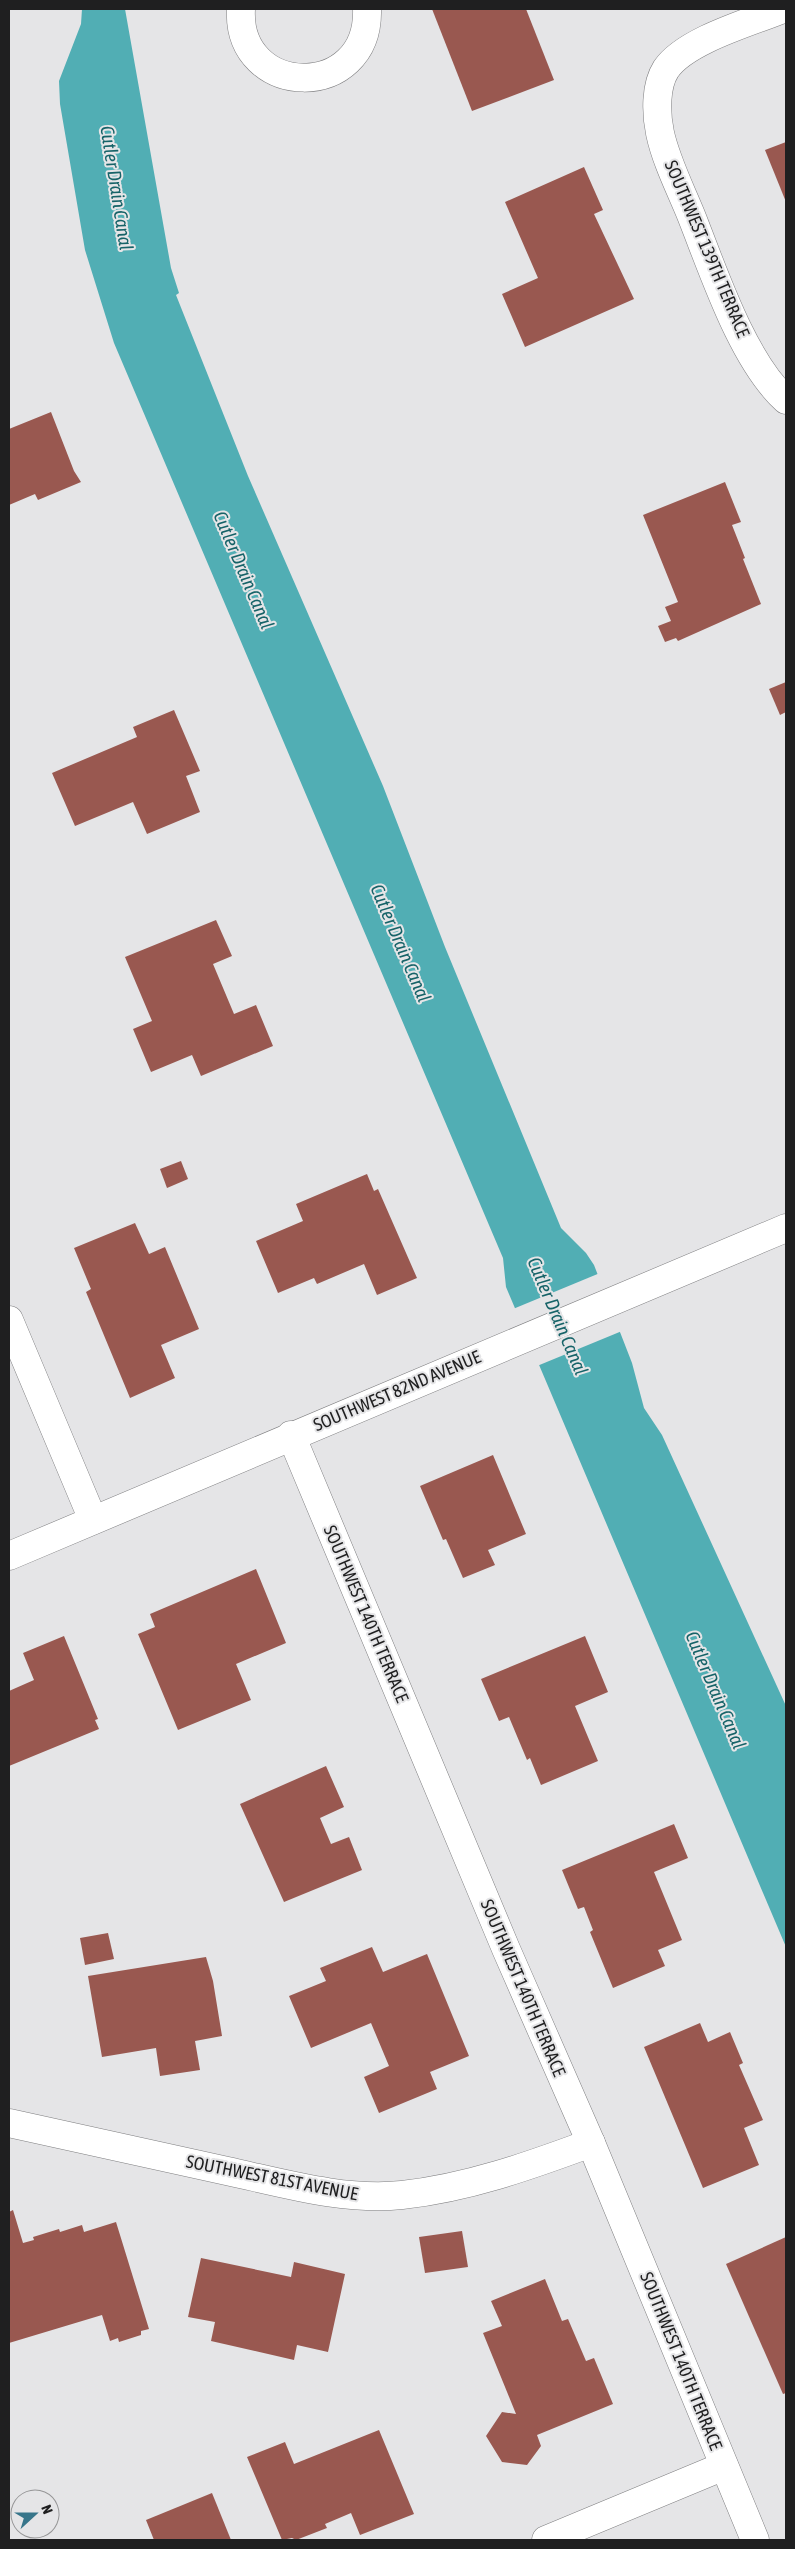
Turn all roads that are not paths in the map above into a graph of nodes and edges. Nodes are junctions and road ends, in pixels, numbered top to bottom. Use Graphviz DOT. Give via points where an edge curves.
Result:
graph roads {
  1 [pos="241,9"];
  2 [pos="367,9"];
  3 [pos="783,9"];
  4 [pos="786,400"];
  5 [pos="786,1228"];
  6 [pos="9,1320"];
  7 [pos="291,1435"];
  8 [pos="93,1520"];
  9 [pos="9,1556"];
  10 [pos="9,2123"];
  11 [pos="591,2143"];
  12 [pos="724,2466"];
  13 [pos="546,2540"];
  14 [pos="755,2540"];
  1 -- 2 [label="street" via="240,22 246,43 260,62 277,73 296,78 316,78 335,71 351,58 362,42 368,22"];
  3 -- 4 [label="street, SOUTHWEST 139TH TERRACE" via="700,42 666,69 659,88 660,132 717,278 758,363"];
  5 -- 7 [label="street, SOUTHWEST 82ND AVENUE"];
  6 -- 8 [label="street"];
  7 -- 8 [label="street, SOUTHWEST 82ND AVENUE"];
  7 -- 11 [label="street, SOUTHWEST 140TH TERRACE" via="506,1949"];
  8 -- 9 [label="street, SOUTHWEST 82ND AVENUE"];
  10 -- 11 [label="street, SOUTHWEST 81ST AVENUE" via="275,2181 351,2195 378,2196 474,2182"];
  11 -- 12 [label="street, SOUTHWEST 140TH TERRACE"];
  12 -- 13 [label="street"];
  12 -- 14 [label="street, SOUTHWEST 140TH TERRACE"];
}
